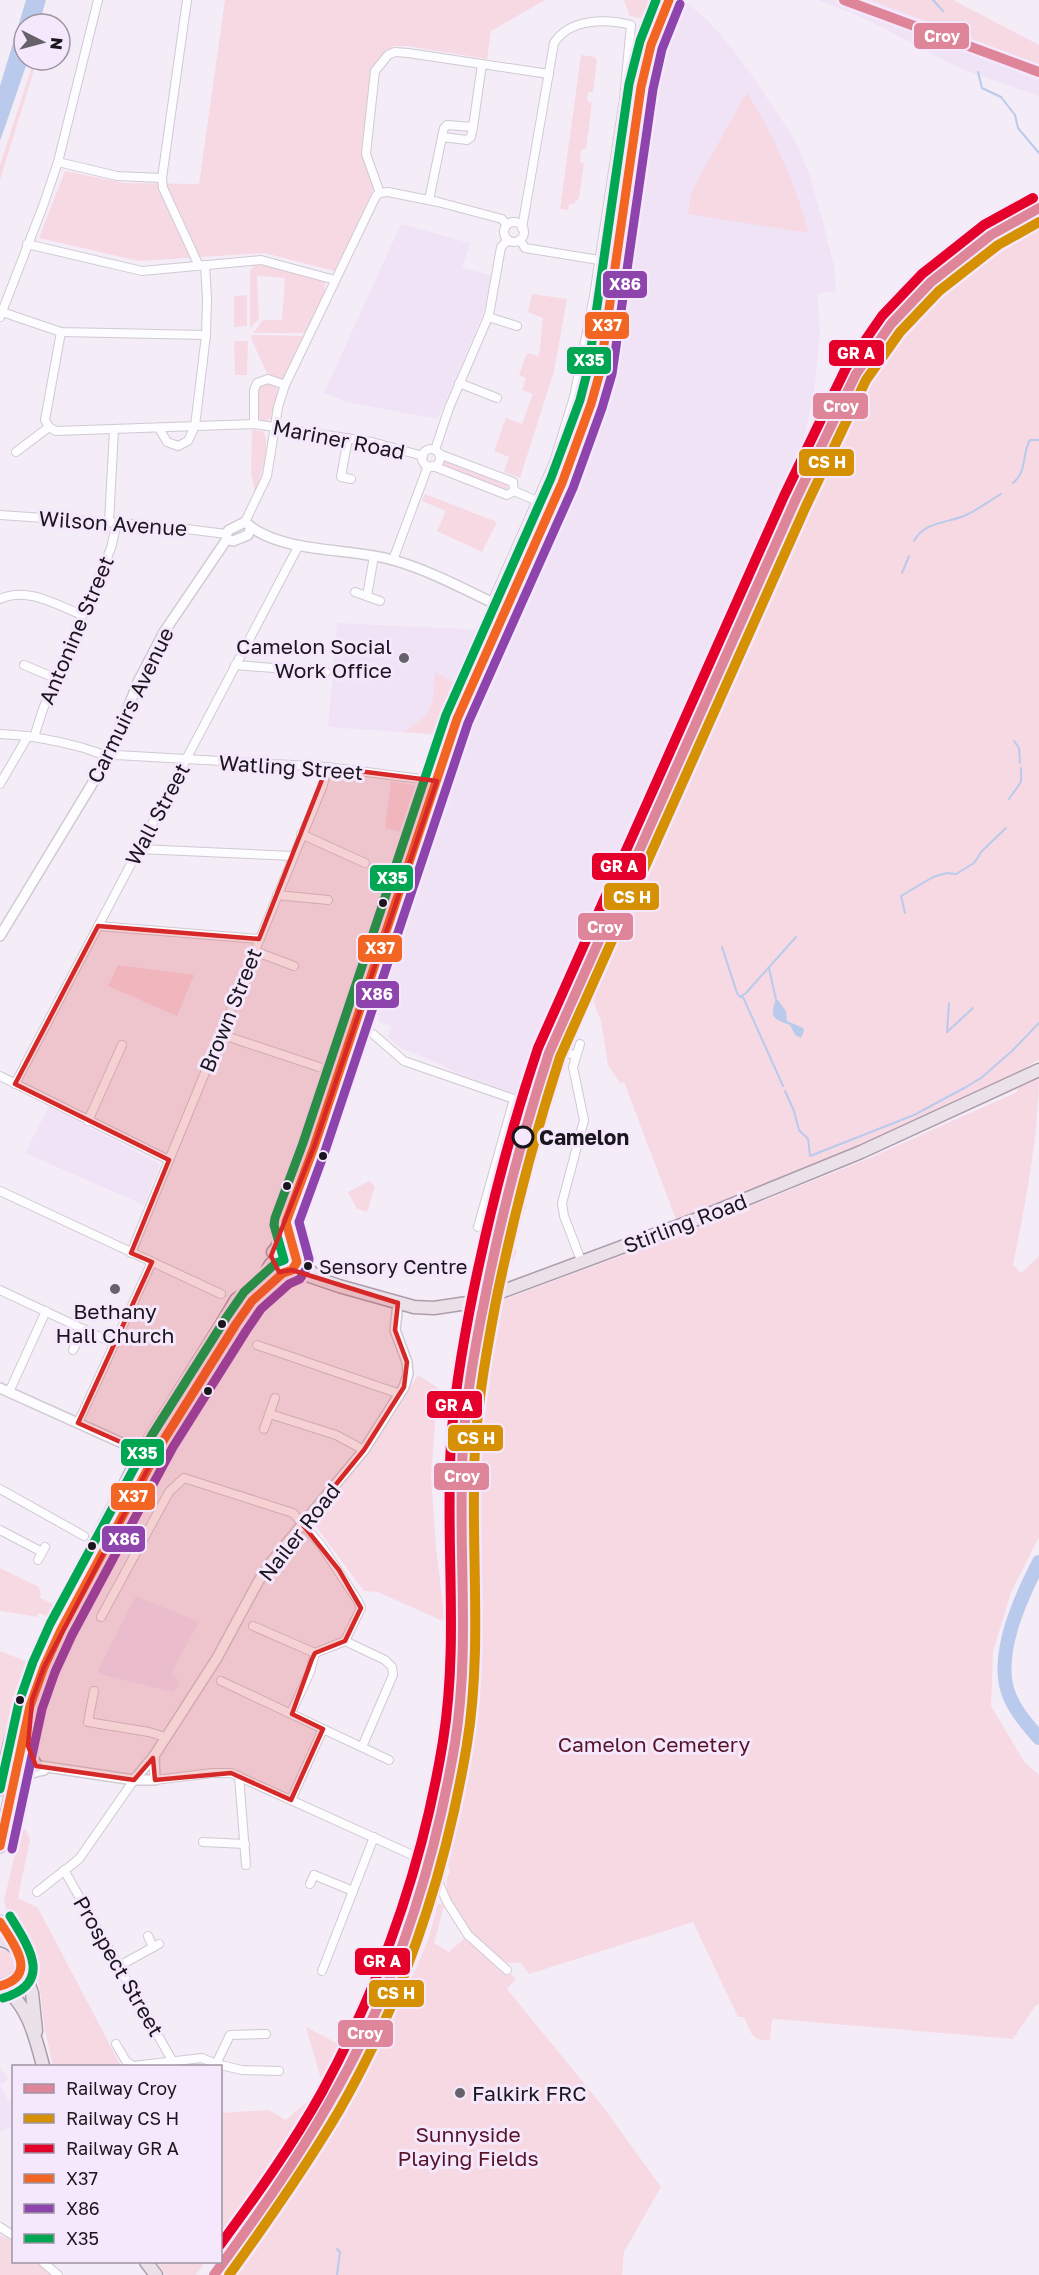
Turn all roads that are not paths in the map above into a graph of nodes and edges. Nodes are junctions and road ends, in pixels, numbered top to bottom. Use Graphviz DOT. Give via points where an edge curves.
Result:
graph roads {
  1 [pos="98,0"];
  2 [pos="187,0"];
  3 [pos="669,0"];
  4 [pos="482,64"];
  5 [pos="549,74"];
  6 [pos="473,127"];
  7 [pos="442,138"];
  8 [pos="58,162"];
  9 [pos="614,169"];
  10 [pos="628,172"];
  11 [pos="162,178"];
  12 [pos="380,193"];
  13 [pos="429,200"];
  14 [pos="507,225"];
  15 [pos="522,228"];
  16 [pos="508,240"];
  17 [pos="520,240"];
  18 [pos="27,244"];
  19 [pos="600,260"];
  20 [pos="202,265"];
  21 [pos="335,279"];
  22 [pos="1,314"];
  23 [pos="488,317"];
  24 [pos="517,326"];
  25 [pos="61,332"];
  26 [pos="206,335"];
  27 [pos="459,383"];
  28 [pos="285,385"];
  29 [pos="497,398"];
  30 [pos="254,424"];
  31 [pos="195,426"];
  32 [pos="275,427"];
  33 [pos="49,428"];
  34 [pos="159,428"];
  35 [pos="114,430"];
  36 [pos="348,438"];
  37 [pos="15,452"];
  38 [pos="437,452"];
  39 [pos="423,456"];
  40 [pos="430,466"];
  41 [pos="351,479"];
  42 [pos="514,491"];
  43 [pos="537,501"];
  44 [pos="0,515"];
  45 [pos="113,522"];
  46 [pos="248,528"];
  47 [pos="227,537"];
  48 [pos="299,545"];
  49 [pos="374,556"];
  50 [pos="393,560"];
  51 [pos="355,592"];
  52 [pos="368,596"];
  53 [pos="0,599"];
  54 [pos="380,601"];
  55 [pos="492,602"];
  56 [pos="506,609"];
  57 [pos="82,615"];
  58 [pos="24,665"];
  59 [pos="236,665"];
  60 [pos="326,672"];
  61 [pos="55,678"];
  62 [pos="0,734"];
  63 [pos="31,736"];
  64 [pos="109,756"];
  65 [pos="186,760"];
  66 [pos="327,767"];
  67 [pos="437,781"];
  68 [pos="0,784"];
  69 [pos="302,834"];
  70 [pos="139,849"];
  71 [pos="293,856"];
  72 [pos="365,863"];
  73 [pos="277,895"];
  74 [pos="328,900"];
  75 [pos="98,926"];
  76 [pos="0,936"];
  77 [pos="259,939"];
  78 [pos="254,951"];
  79 [pos="294,966"];
  80 [pos="352,1028"];
  81 [pos="220,1034"];
  82 [pos="580,1044"];
  83 [pos="122,1045"];
  84 [pos="566,1053"];
  85 [pos="575,1055"];
  86 [pos="1039,1070"];
  87 [pos="337,1073"];
  88 [pos="0,1077"];
  89 [pos="15,1084"];
  90 [pos="88,1121"];
  91 [pos="169,1160"];
  92 [pos="0,1191"];
  93 [pos="286,1222"];
  94 [pos="478,1227"];
  95 [pos="277,1247"];
  96 [pos="131,1253"];
  97 [pos="295,1253"];
  98 [pos="152,1262"];
  99 [pos="582,1263"];
  100 [pos="271,1264"];
  101 [pos="288,1271"];
  102 [pos="318,1278"];
  103 [pos="0,1290"];
  104 [pos="222,1294"];
  105 [pos="398,1303"];
  106 [pos="46,1311"];
  107 [pos="84,1329"];
  108 [pos="115,1344"];
  109 [pos="257,1345"];
  110 [pos="73,1350"];
  111 [pos="4,1390"];
  112 [pos="400,1394"];
  113 [pos="275,1398"];
  114 [pos="270,1414"];
  115 [pos="78,1423"];
  116 [pos="264,1429"];
  117 [pos="163,1440"];
  118 [pos="364,1450"];
  119 [pos="142,1452"];
  120 [pos="0,1489"];
  121 [pos="304,1525"];
  122 [pos="0,1530"];
  123 [pos="84,1536"];
  124 [pos="41,1553"];
  125 [pos="101,1617"];
  126 [pos="253,1626"];
  127 [pos="345,1641"];
  128 [pos="315,1653"];
  129 [pos="221,1681"];
  130 [pos="94,1691"];
  131 [pos="32,1700"];
  132 [pos="291,1713"];
  133 [pos="323,1729"];
  134 [pos="165,1737"];
  135 [pos="362,1748"];
  136 [pos="154,1756"];
  137 [pos="389,1760"];
  138 [pos="11,1762"];
  139 [pos="36,1766"];
  140 [pos="55,1768"];
  141 [pos="239,1776"];
  142 [pos="134,1780"];
  143 [pos="155,1780"];
  144 [pos="0,1789"];
  145 [pos="291,1800"];
  146 [pos="9,1804"];
  147 [pos="375,1837"];
  148 [pos="203,1842"];
  149 [pos="245,1844"];
  150 [pos="0,1846"];
  151 [pos="246,1865"];
  152 [pos="64,1870"];
  153 [pos="310,1884"];
  154 [pos="353,1891"];
  155 [pos="37,1892"];
  156 [pos="0,1922"];
  157 [pos="148,1936"];
  158 [pos="0,1940"];
  159 [pos="13,1945"];
  160 [pos="22,1965"];
  161 [pos="119,1966"];
  162 [pos="507,1970"];
  163 [pos="322,1971"];
  164 [pos="0,1986"];
  165 [pos="266,2034"];
  166 [pos="37,2042"];
  167 [pos="116,2044"];
  168 [pos="173,2062"];
  169 [pos="216,2064"];
  170 [pos="43,2065"];
  171 [pos="132,2065"];
  172 [pos="143,2065"];
  173 [pos="220,2065"];
  174 [pos="222,2065"];
  175 [pos="279,2071"];
  176 [pos="44,2263"];
  177 [pos="147,2263"];
  178 [pos="58,2275"];
  179 [pos="156,2275"];
  1 -- 8 [label="street"];
  2 -- 11 [label="street"];
  3 -- 10 [label="main road" via="647,63"];
  4 -- 5 [label="street"];
  4 -- 6 [label="street"];
  4 -- 12 [label="street" via="395,52 380,63 375,70 366,154"];
  5 -- 9 [label="street" via="558,36 580,22 631,25"];
  5 -- 15 [label="street"];
  6 -- 7 [label="street" via="447,125"];
  6 -- 7 [label="street" via="467,141"];
  7 -- 13 [label="street"];
  8 -- 11 [label="street" via="117,176"];
  8 -- 18 [label="street"];
  9 -- 10 [label="street"];
  9 -- 19 [label="street"];
  10 -- 56 [label="main road" via="600,372 562,483"];
  11 -- 20 [label="street" via="163,188"];
  12 -- 13 [label="street"];
  12 -- 21 [label="street"];
  13 -- 14 [label="street" via="502,219"];
  14 -- 15 [label="street" via="517,223"];
  14 -- 16 [label="street" via="504,234"];
  15 -- 17 [label="street"];
  16 -- 17 [label="street"];
  16 -- 23 [label="street" via="501,247"];
  17 -- 19 [label="street" via="525,248"];
  18 -- 20 [label="street" via="142,271"];
  18 -- 22 [label="street"];
  19 -- 43 [label="street" via="574,397"];
  20 -- 21 [label="street" via="261,260"];
  20 -- 26 [label="street" via="207,297"];
  21 -- 28 [label="street"];
  22 -- 25 [label="street"];
  23 -- 24 [label="street"];
  23 -- 27 [label="street"];
  25 -- 26 [label="street"];
  25 -- 33 [label="street" via="45,420"];
  26 -- 31 [label="street"];
  27 -- 29 [label="street"];
  27 -- 38 [label="street"];
  28 -- 30 [label="street, Mariner Road" via="268,379 258,382 254,390"];
  28 -- 32 [label="street"];
  30 -- 31 [label="street, Mariner Road"];
  30 -- 32 [label="street, Mariner Road"];
  31 -- 34 [label="street, Mariner Road"];
  31 -- 34 [label="street" via="188,441 178,446 167,442"];
  32 -- 36 [label="street, Mariner Road"];
  32 -- 46 [label="street" via="267,476"];
  33 -- 35 [label="street, Mariner Road"];
  33 -- 37 [label="street"];
  34 -- 35 [label="street, Mariner Road"];
  35 -- 45 [label="street, Antonine Street"];
  36 -- 39 [label="street, Mariner Road"];
  36 -- 41 [label="street" via="341,477"];
  38 -- 39 [label="street" via="427,450"];
  38 -- 40 [label="street" via="438,463"];
  38 -- 42 [label="street, Mariner Road" via="513,482"];
  39 -- 40 [label="street" via="423,462"];
  40 -- 42 [label="street, Mariner Road" via="507,495"];
  40 -- 50 [label="street"];
  42 -- 43 [label="street, Mariner Road"];
  43 -- 55 [label="street"];
  44 -- 45 [label="street, Wilson Avenue"];
  45 -- 47 [label="street, Wilson Avenue"];
  45 -- 57 [label="street, Antonine Street" via="111,548"];
  46 -- 47 [label="street" via="233,541"];
  46 -- 48 [label="street" via="270,539"];
  47 -- 64 [label="street, Carmuirs Avenue" via="156,646"];
  48 -- 49 [label="street"];
  48 -- 59 [label="street, Wall Street"];
  49 -- 50 [label="street"];
  49 -- 52 [label="street"];
  50 -- 55 [label="street"];
  51 -- 52 [label="street"];
  52 -- 54 [label="street"];
  53 -- 57 [label="street" via="36,596"];
  55 -- 56 [label="street"];
  56 -- 67 [label="main road" via="457,719"];
  57 -- 61 [label="street, Antonine Street"];
  58 -- 61 [label="street"];
  59 -- 60 [label="street"];
  59 -- 65 [label="street, Wall Street"];
  61 -- 63 [label="street, Antonine Street"];
  62 -- 63 [label="street, Watling Street"];
  63 -- 64 [label="street, Watling Street"];
  63 -- 68 [label="street, Antonine Street"];
  64 -- 65 [label="street, Watling Street"];
  64 -- 76 [label="street, Carmuirs Avenue"];
  65 -- 66 [label="street, Watling Street"];
  65 -- 70 [label="street, Wall Street"];
  66 -- 67 [label="street, Watling Street"];
  66 -- 69 [label="street, Brown Street"];
  67 -- 80 [label="main road"];
  69 -- 71 [label="street, Brown Street"];
  69 -- 72 [label="street"];
  70 -- 71 [label="street"];
  70 -- 75 [label="street, Wall Street"];
  71 -- 73 [label="street, Brown Street"];
  73 -- 74 [label="street"];
  73 -- 77 [label="street, Brown Street"];
  75 -- 77 [label="street"];
  75 -- 89 [label="street, Wall Street"];
  77 -- 78 [label="street, Brown Street"];
  78 -- 79 [label="street"];
  78 -- 81 [label="street, Brown Street"];
  80 -- 87 [label="main road"];
  80 -- 94 [label="street" via="372,1034 404,1061 514,1100"];
  81 -- 87 [label="street"];
  81 -- 91 [label="street, Brown Street"];
  82 -- 85 [label="street"];
  83 -- 90 [label="street"];
  84 -- 85 [label="street"];
  85 -- 99 [label="street" via="574,1073 584,1120 562,1203"];
  86 -- 99 [label="main road, Stirling Road" via="861,1152"];
  87 -- 93 [label="main road"];
  88 -- 89 [label="street"];
  89 -- 90 [label="street"];
  90 -- 91 [label="street"];
  91 -- 96 [label="street, Brown Street"];
  92 -- 96 [label="street"];
  93 -- 95 [label="main road"];
  93 -- 97 [label="main road"];
  95 -- 97 [label="main road" via="285,1246"];
  95 -- 100 [label="main road"];
  96 -- 98 [label="street"];
  97 -- 101 [label="main road" via="295,1266"];
  97 -- 102 [label="main road, Stirling Road"];
  98 -- 104 [label="street"];
  98 -- 108 [label="street"];
  99 -- 105 [label="main road, Stirling Road" via="474,1302 434,1308"];
  100 -- 101 [label="main road" via="276,1270"];
  100 -- 119 [label="main road" via="262,1280 236,1300"];
  101 -- 102 [label="main road, Stirling Road"];
  101 -- 117 [label="main road" via="252,1301"];
  102 -- 105 [label="main road, Stirling Road"];
  103 -- 106 [label="street"];
  105 -- 112 [label="street, Nailer Road" via="395,1330 408,1374"];
  106 -- 107 [label="street"];
  106 -- 111 [label="street"];
  107 -- 108 [label="street"];
  107 -- 110 [label="street"];
  108 -- 115 [label="street"];
  109 -- 112 [label="street"];
  111 -- 115 [label="street"];
  112 -- 118 [label="street, Nailer Road"];
  113 -- 114 [label="street"];
  114 -- 116 [label="street"];
  114 -- 118 [label="street" via="336,1435"];
  115 -- 119 [label="street"];
  117 -- 119 [label="main road" via="152,1452"];
  117 -- 131 [label="main road" via="66,1620"];
  118 -- 121 [label="street, Nailer Road"];
  119 -- 138 [label="main road" via="44,1646 26,1690"];
  120 -- 123 [label="street"];
  121 -- 125 [label="street" via="293,1513 184,1478 169,1492"];
  121 -- 127 [label="street" via="361,1608"];
  121 -- 134 [label="street, Nailer Road" via="272,1562 217,1658"];
  122 -- 124 [label="street"];
  126 -- 128 [label="street"];
  127 -- 128 [label="street"];
  127 -- 135 [label="street" via="392,1666 393,1675"];
  128 -- 132 [label="street"];
  129 -- 132 [label="street"];
  130 -- 134 [label="street" via="88,1722"];
  131 -- 138 [label="main road"];
  131 -- 139 [label="main road" via="28,1746"];
  132 -- 133 [label="street"];
  133 -- 135 [label="street"];
  133 -- 145 [label="street"];
  134 -- 136 [label="street, Nailer Road"];
  135 -- 137 [label="street"];
  136 -- 142 [label="street, Nailer Road"];
  136 -- 143 [label="street"];
  138 -- 139 [label="street"];
  138 -- 144 [label="main road"];
  138 -- 146 [label="main road"];
  139 -- 140 [label="street"];
  140 -- 142 [label="street"];
  140 -- 146 [label="street" via="24,1777"];
  141 -- 143 [label="street" via="223,1772"];
  141 -- 145 [label="street"];
  141 -- 149 [label="street"];
  142 -- 143 [label="street"];
  142 -- 152 [label="street" via="79,1858"];
  145 -- 147 [label="street"];
  146 -- 150 [label="main road"];
  147 -- 154 [label="street"];
  147 -- 162 [label="street" via="410,1854 434,1872 468,1935"];
  148 -- 149 [label="street"];
  149 -- 151 [label="street"];
  152 -- 155 [label="street"];
  152 -- 161 [label="street, Prospect Street"];
  153 -- 154 [label="street" via="314,1875"];
  154 -- 163 [label="street"];
  156 -- 159 [label="main road"];
  157 -- 161 [label="street" via="156,1945"];
  158 -- 159 [label="main road"];
  159 -- 160 [label="main road"];
  160 -- 164 [label="main road" via="16,1978"];
  160 -- 166 [label="main road" via="32,1993"];
  161 -- 168 [label="street, Prospect Street"];
  164 -- 166 [label="main road" via="20,2004"];
  165 -- 169 [label="street" via="230,2035"];
  166 -- 170 [label="main road"];
  167 -- 171 [label="street"];
  168 -- 169 [label="street" via="202,2058"];
  168 -- 172 [label="street"];
  169 -- 173 [label="street"];
  174 -- 175 [label="street"];
  176 -- 178 [label="street"];
  177 -- 179 [label="main road"];
}
